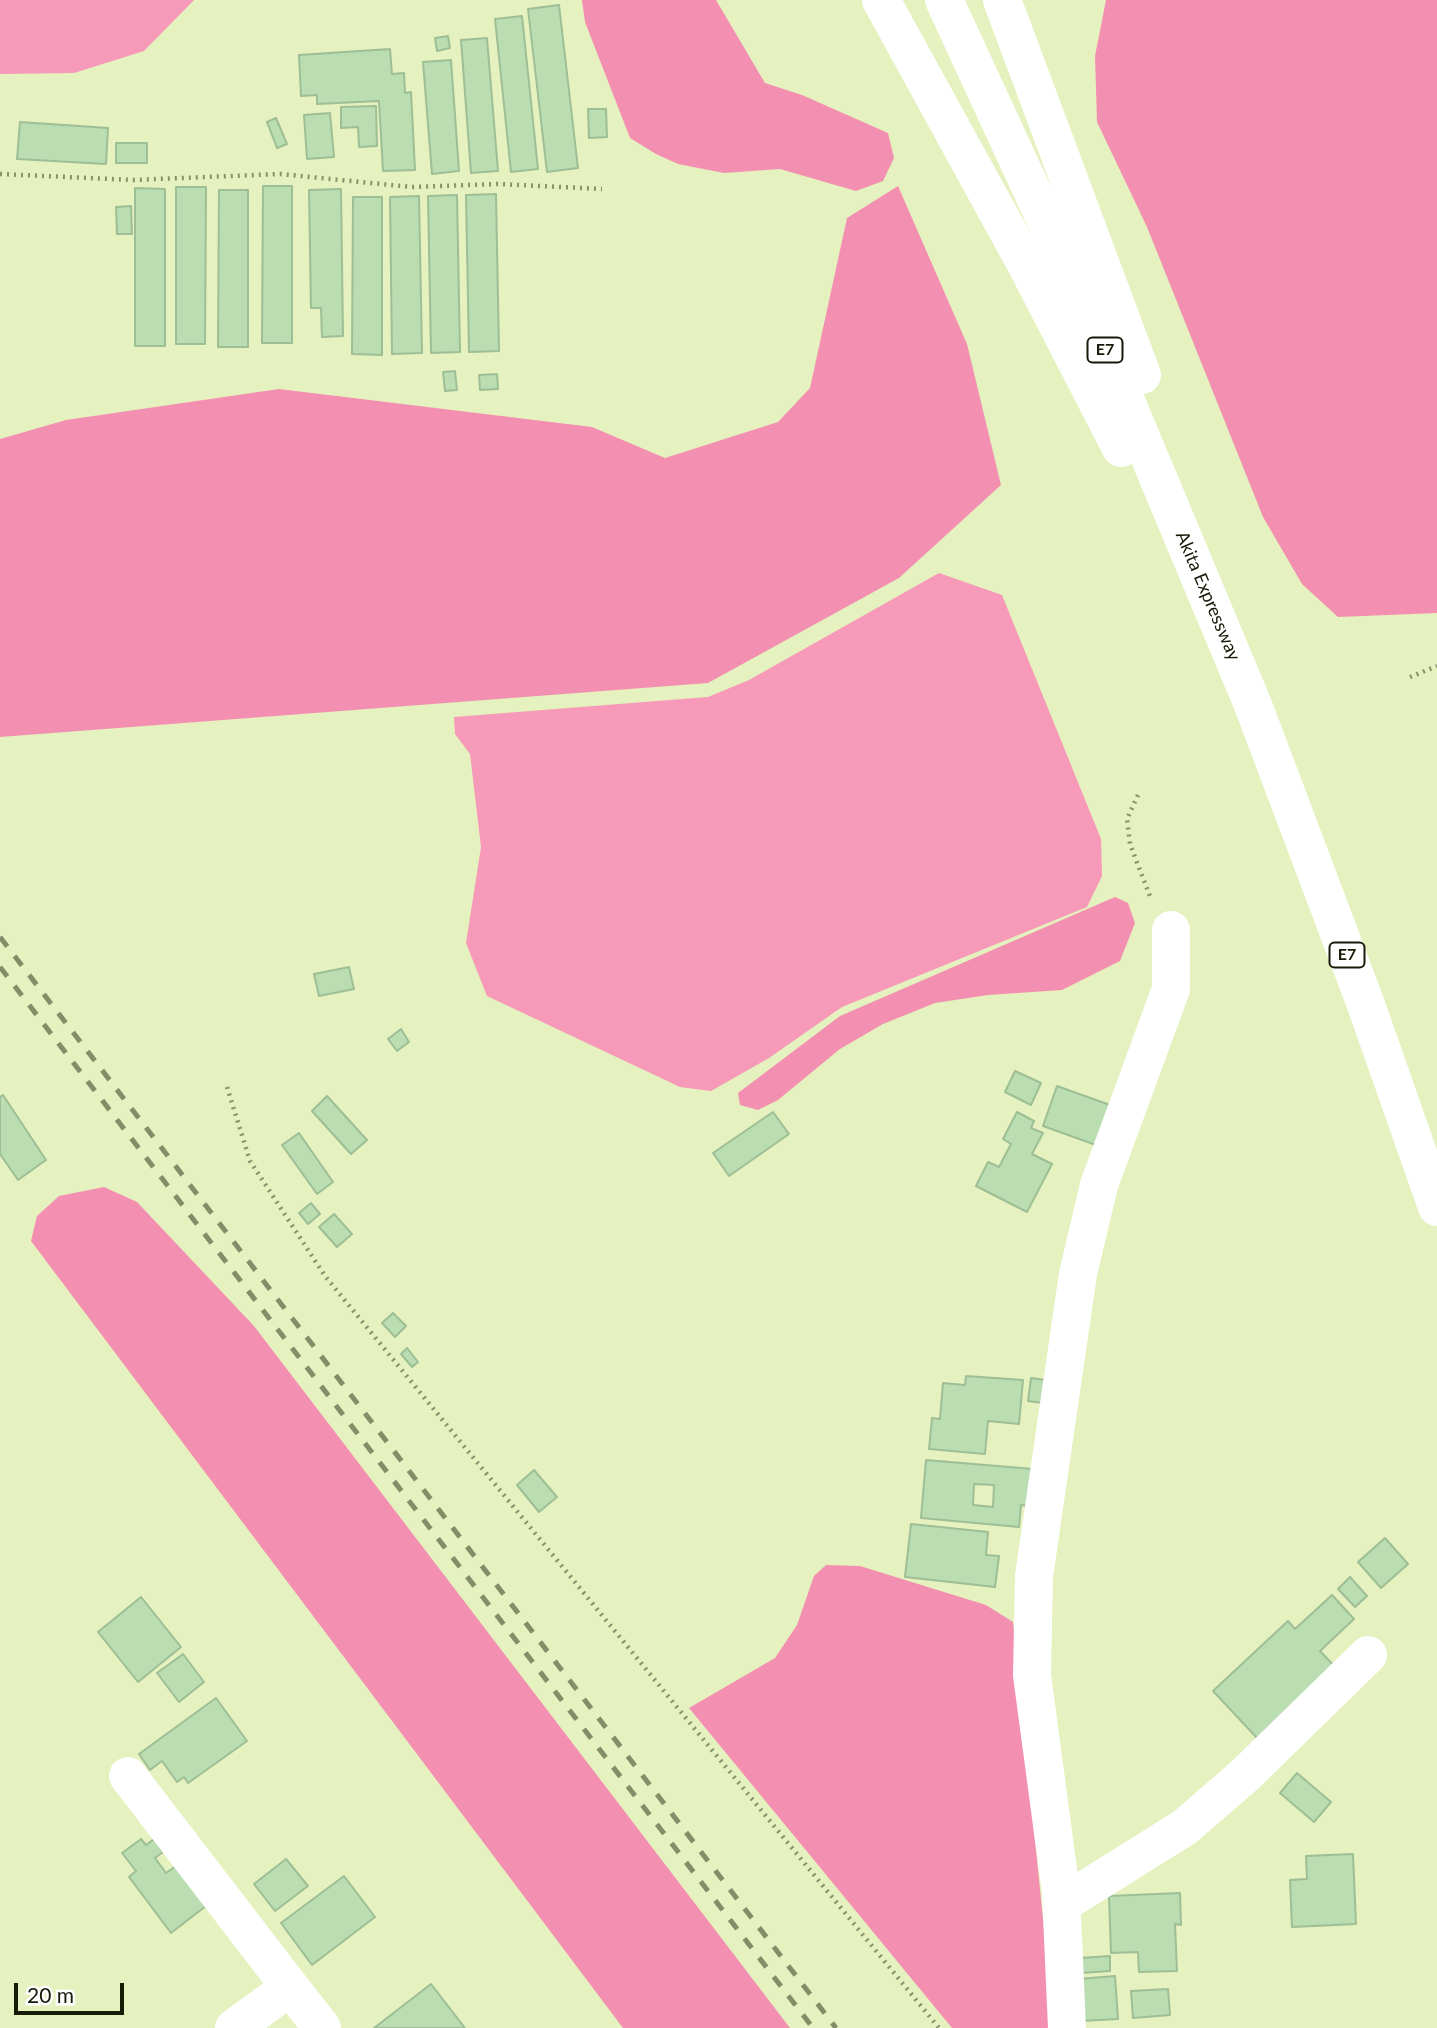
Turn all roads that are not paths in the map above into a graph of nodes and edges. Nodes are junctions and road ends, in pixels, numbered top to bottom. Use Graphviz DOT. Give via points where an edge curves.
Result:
graph roads {
  1 [pos="881,0"];
  2 [pos="944,0"];
  3 [pos="1002,0"];
  4 [pos="1253,705"];
  5 [pos="1171,930"];
  6 [pos="1437,1207"];
  7 [pos="1368,1655"];
  8 [pos="128,1776"];
  9 [pos="1062,1904"];
  10 [pos="290,1987"];
  11 [pos="234,2028"];
  12 [pos="322,2028"];
  13 [pos="1067,2028"];
  1 -- 4 [label="main road" via="1026,264"];
  2 -- 4 [label="main road, Akita Expressway / E7" via="1095,327"];
  3 -- 4 [label="main road" via="1214,566"];
  4 -- 6 [label="main road, Akita Expressway / E7"];
  5 -- 9 [label="main road" via="1171,989 1099,1185 1078,1274 1034,1576 1032,1675"];
  7 -- 9 [label="main road" via="1185,1827"];
  8 -- 10 [label="main road"];
  9 -- 13 [label="main road"];
  10 -- 11 [label="main road"];
  10 -- 12 [label="main road"];
}
